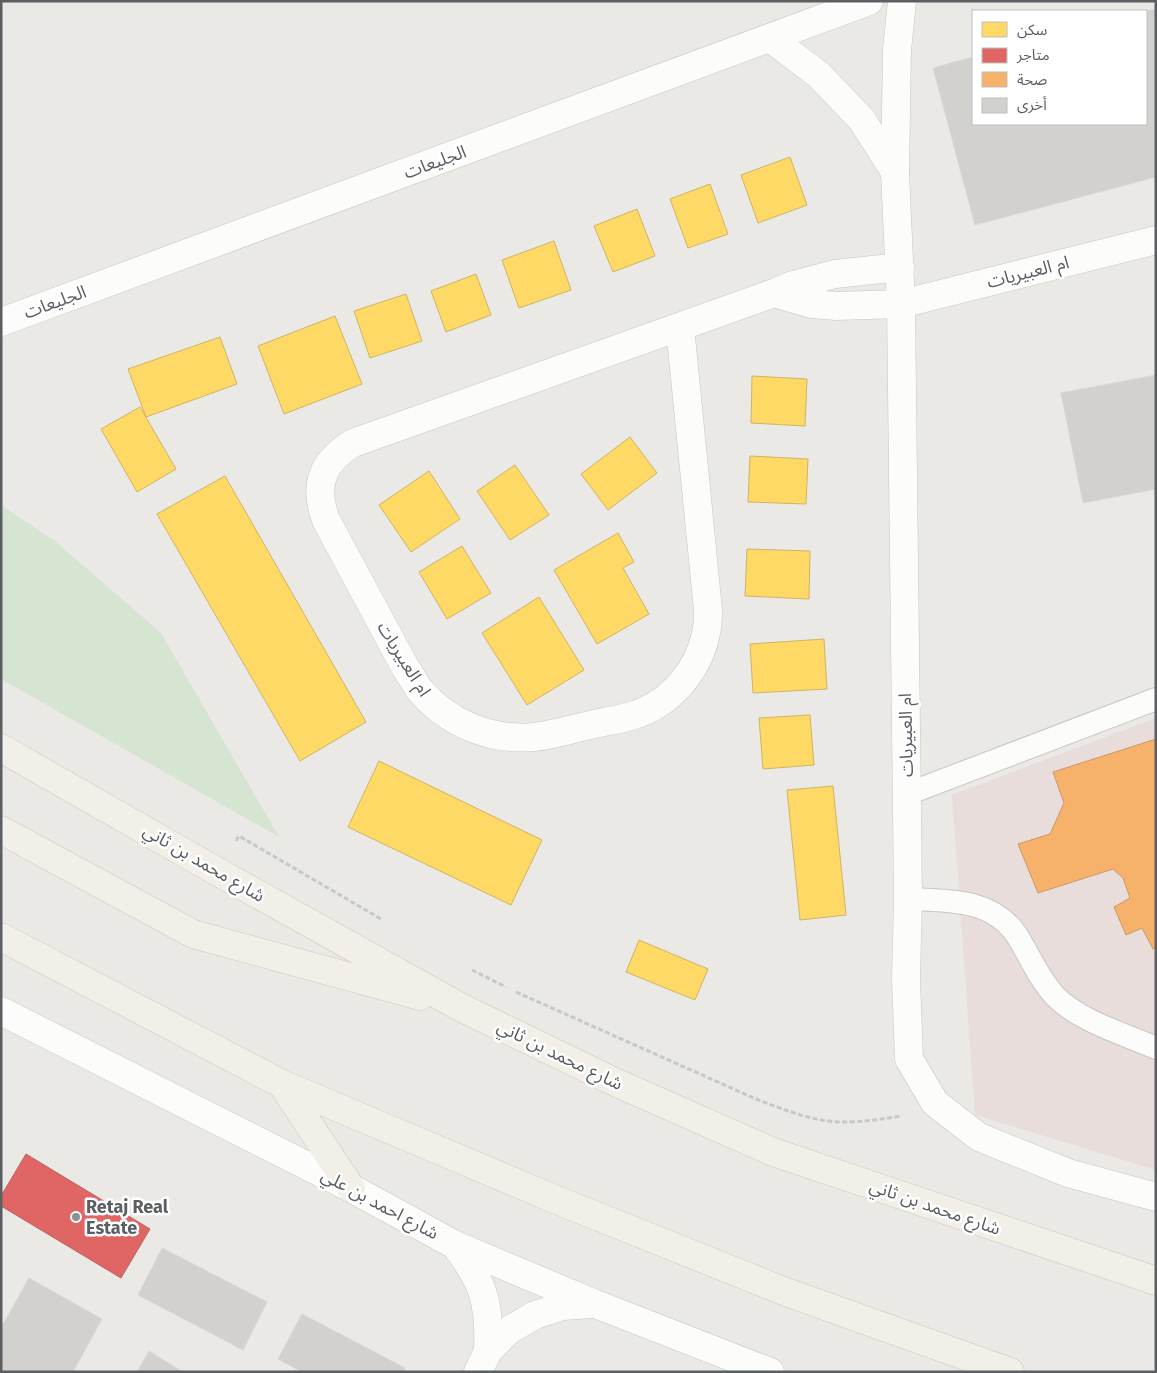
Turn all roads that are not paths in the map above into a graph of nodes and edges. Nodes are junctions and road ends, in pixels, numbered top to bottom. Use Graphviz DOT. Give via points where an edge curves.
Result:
graph roads {
  1 [pos="869,1"];
  2 [pos="902,1"];
  3 [pos="770,38"];
  4 [pos="895,172"];
  5 [pos="1156,240"];
  6 [pos="900,267"];
  7 [pos="774,293"];
  8 [pos="901,304"];
  9 [pos="1,322"];
  10 [pos="680,327"];
  11 [pos="1156,699"];
  12 [pos="1,748"];
  13 [pos="907,794"];
  14 [pos="1,830"];
  15 [pos="908,899"];
  16 [pos="1,937"];
  17 [pos="462,1008"];
  18 [pos="1,1011"];
  19 [pos="1156,1048"];
  20 [pos="282,1084"];
  21 [pos="351,1188"];
  22 [pos="1156,1197"];
  23 [pos="455,1245"];
  24 [pos="1156,1281"];
  25 [pos="593,1303"];
  26 [pos="483,1362"];
  27 [pos="770,1372"];
  28 [pos="1010,1372"];
  1 -- 3 [label="street, الجليعات"];
  2 -- 4 [label="street, ام العبيريات" via="897,50"];
  3 -- 4 [label="street, ام العبيريات" via="819,75 862,120"];
  3 -- 9 [label="street, الجليعات"];
  4 -- 6 [label="street, ام العبيريات"];
  5 -- 8 [label="street, ام العبيريات"];
  6 -- 7 [label="street, ام العبيريات" via="814,278"];
  6 -- 8 [label="street, ام العبيريات"];
  7 -- 8 [label="street" via="812,304"];
  7 -- 10 [label="street, ام العبيريات"];
  8 -- 13 [label="street, ام العبيريات"];
  10 -- 10 [label="street, ام العبيريات" via="353,443 329,462 320,490 326,520 414,681 437,708 458,722 509,738 534,737 635,715 656,706 688,675 706,633 708,610"];
  11 -- 13 [label="lane"];
  12 -- 17 [label="main road, شارع محمد بن ثاني"];
  13 -- 15 [label="street, ام العبيريات"];
  14 -- 17 [label="main road" via="192,934"];
  15 -- 19 [label="lane" via="959,901 981,906 1015,933 1054,995 1075,1013"];
  15 -- 22 [label="street, ام العبيريات" via="909,1059 935,1104 979,1137 1068,1173"];
  16 -- 20 [label="main road"];
  17 -- 24 [label="main road, شارع محمد بن ثاني" via="617,1083 773,1152"];
  18 -- 21 [label="street, شارع احمد بن علي"];
  20 -- 21 [label="main road"];
  20 -- 28 [label="main road" via="777,1289"];
  21 -- 23 [label="street, شارع احمد بن علي"];
  23 -- 25 [label="street, شارع احمد بن علي"];
  23 -- 26 [label="street" via="472,1268 484,1294 489,1322"];
  25 -- 26 [label="street" via="563,1306 535,1315 509,1330"];
  25 -- 27 [label="street, شارع احمد بن علي"];
}
